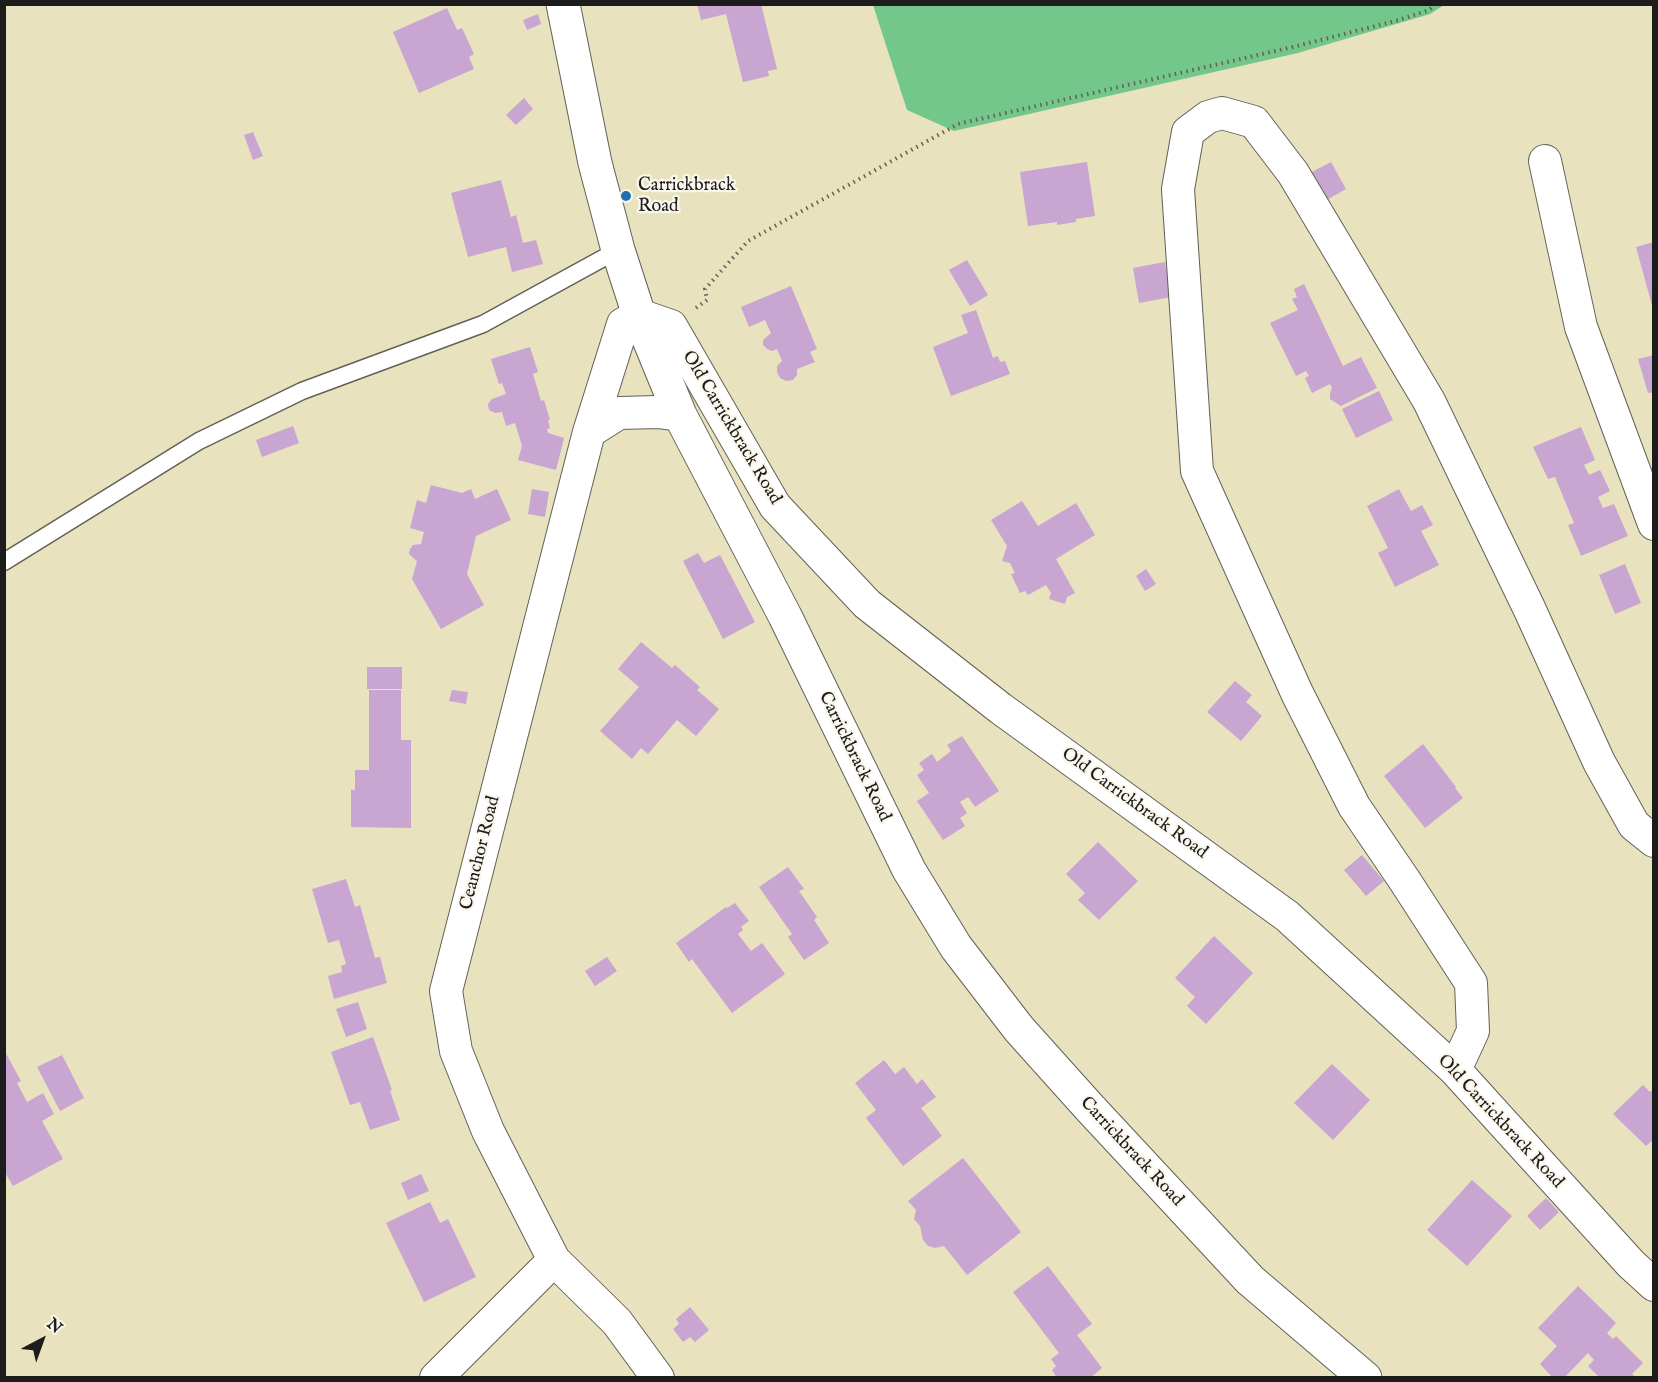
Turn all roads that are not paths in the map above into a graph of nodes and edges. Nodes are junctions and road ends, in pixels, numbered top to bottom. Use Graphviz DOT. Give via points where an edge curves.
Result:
graph roads {
  1 [pos="563,4"];
  2 [pos="1545,161"];
  3 [pos="618,250"];
  4 [pos="639,315"];
  5 [pos="680,415"];
  6 [pos="589,432"];
  7 [pos="1653,524"];
  8 [pos="4,561"];
  9 [pos="1653,842"];
  10 [pos="1455,1070"];
  11 [pos="554,1260"];
  12 [pos="1653,1285"];
  13 [pos="436,1377"];
  14 [pos="658,1377"];
  15 [pos="1365,1377"];
  1 -- 3 [label="main road, Carrickbrack Road" via="592,153"];
  2 -- 7 [label="street" via="1581,327"];
  3 -- 4 [label="main road, Carrickbrack Road"];
  3 -- 8 [label="lane" via="483,324 302,391 199,441"];
  4 -- 5 [label="main road, Carrickbrack Road"];
  4 -- 6 [label="street, Ceanchor Road" via="623,324"];
  4 -- 10 [label="street, Old Carrickbrack Road" via="671,326 775,506 867,604 1000,708 1287,916"];
  5 -- 6 [label="street" via="619,413"];
  5 -- 15 [label="main road, Carrickbrack Road" via="785,616 909,870 956,947 1019,1029 1172,1198 1250,1280"];
  6 -- 11 [label="street, Ceanchor Road" via="446,991 456,1051 488,1131"];
  9 -- 10 [label="street" via="1634,825 1599,762 1429,401 1293,173 1254,122 1222,113 1208,117 1188,132 1178,189 1197,471 1297,693 1354,806 1471,983 1473,1031"];
  10 -- 12 [label="street, Old Carrickbrack Road"];
  11 -- 13 [label="street"];
  11 -- 14 [label="street, Ceanchor Road" via="617,1322"];
}
